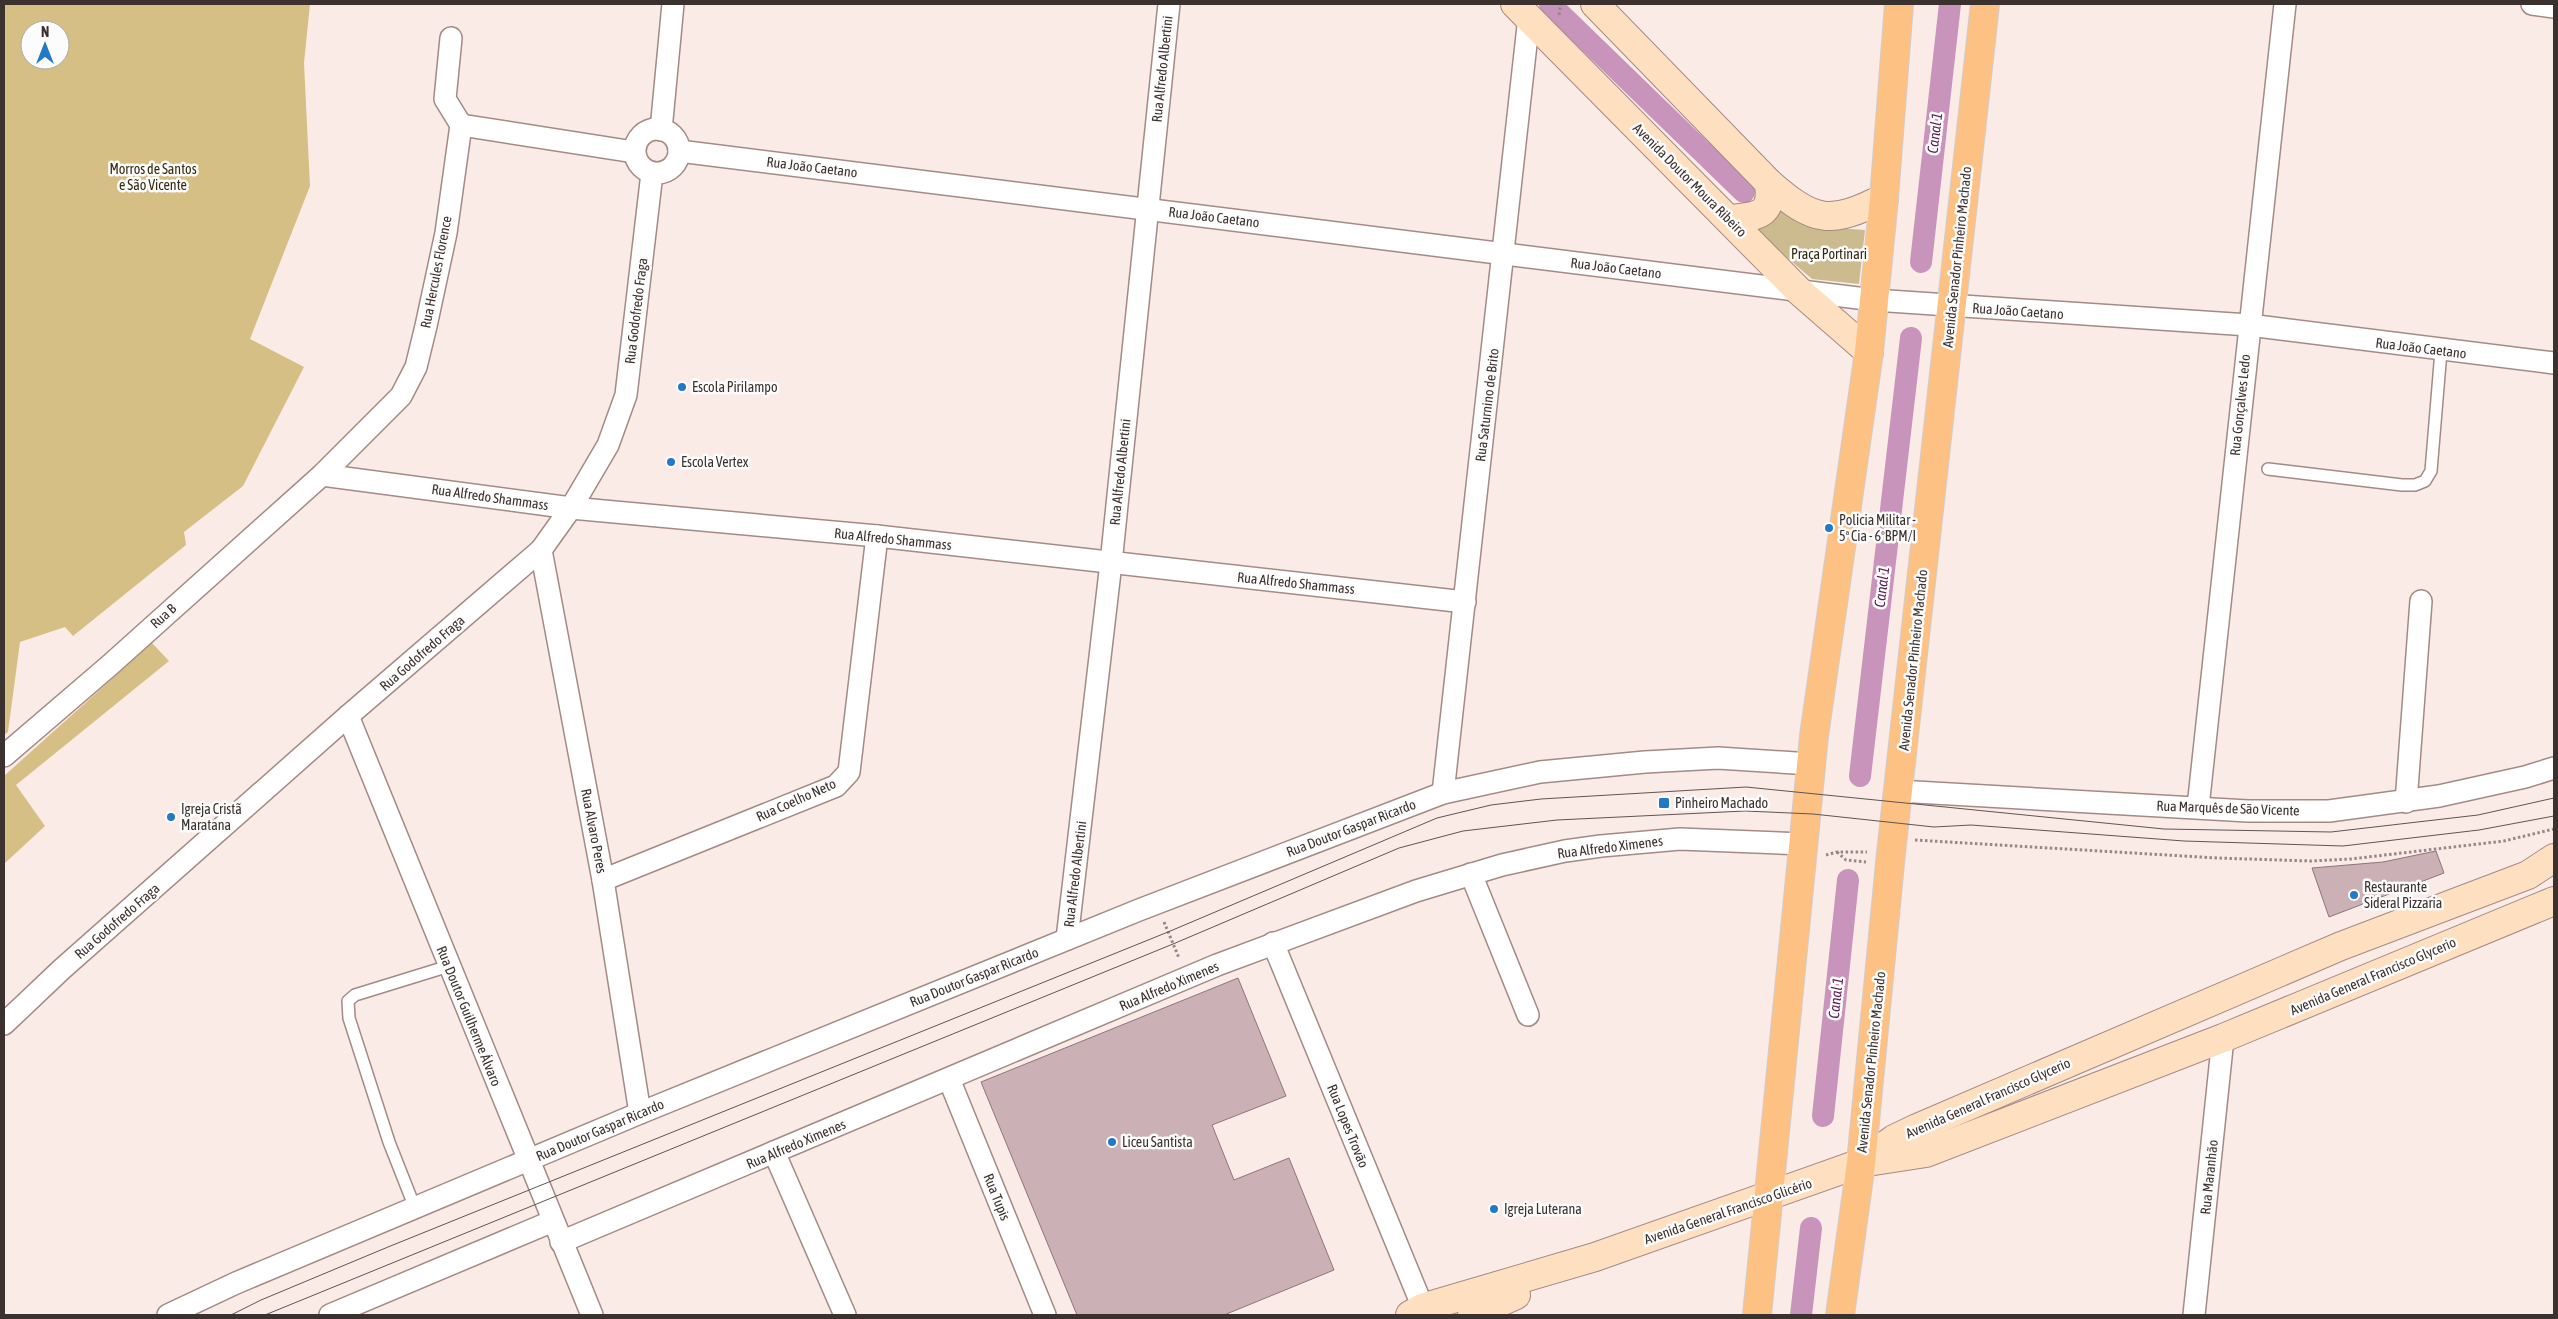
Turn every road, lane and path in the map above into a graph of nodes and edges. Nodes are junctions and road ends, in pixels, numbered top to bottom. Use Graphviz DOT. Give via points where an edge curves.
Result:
graph roads {
  1 [pos="673,4"];
  2 [pos="1169,4"];
  3 [pos="1595,4"];
  4 [pos="1899,4"];
  5 [pos="1985,4"];
  6 [pos="2285,4"];
  7 [pos="2532,4"];
  8 [pos="2554,7"];
  9 [pos="1522,10"];
  10 [pos="451,38"];
  11 [pos="461,125"];
  12 [pos="661,130"];
  13 [pos="679,151"];
  14 [pos="634,152"];
  15 [pos="652,173"];
  16 [pos="1769,183"];
  17 [pos="1884,198"];
  18 [pos="1148,209"];
  19 [pos="1730,219"];
  20 [pos="1504,254"];
  21 [pos="1799,291"];
  22 [pos="1879,300"];
  23 [pos="1945,306"];
  24 [pos="2249,325"];
  25 [pos="2441,351"];
  26 [pos="1869,352"];
  27 [pos="2554,363"];
  28 [pos="2268,469"];
  29 [pos="322,475"];
  30 [pos="572,508"];
  31 [pos="877,536"];
  32 [pos="542,550"];
  33 [pos="1111,563"];
  34 [pos="2421,601"];
  35 [pos="1465,602"];
  36 [pos="348,716"];
  37 [pos="4,756"];
  38 [pos="1812,764"];
  39 [pos="2554,768"];
  40 [pos="1898,790"];
  41 [pos="1443,793"];
  42 [pos="2406,802"];
  43 [pos="2198,807"];
  44 [pos="2554,829"];
  45 [pos="1812,851"];
  46 [pos="1837,852"];
  47 [pos="1879,852"];
  48 [pos="2554,858"];
  49 [pos="1472,874"];
  50 [pos="603,880"];
  51 [pos="2554,901"];
  52 [pos="1156,923"];
  53 [pos="1067,939"];
  54 [pos="1273,943"];
  55 [pos="2341,946"];
  56 [pos="1187,957"];
  57 [pos="449,966"];
  58 [pos="1528,1014"];
  59 [pos="4,1024"];
  60 [pos="2223,1038"];
  61 [pos="949,1079"];
  62 [pos="640,1113"];
  63 [pos="774,1152"];
  64 [pos="528,1160"];
  65 [pos="1861,1163"];
  66 [pos="1770,1197"];
  67 [pos="415,1208"];
  68 [pos="553,1221"];
  69 [pos="562,1242"];
  70 [pos="1595,1257"];
  71 [pos="1420,1313"];
  72 [pos="168,1315"];
  73 [pos="330,1315"];
  74 [pos="592,1315"];
  75 [pos="845,1315"];
  76 [pos="1045,1315"];
  77 [pos="1472,1315"];
  78 [pos="1757,1315"];
  79 [pos="1840,1315"];
  80 [pos="2194,1315"];
  1 -- 12 [label="street"];
  2 -- 18 [label="street, Rua Alfredo Albertini"];
  3 -- 16 [label="main road"];
  4 -- 17 [label="main road"];
  5 -- 23 [label="main road, Avenida Senador Pinheiro Machado"];
  6 -- 24 [label="street, Rua Gonçalves Ledo"];
  7 -- 8 [label="street"];
  9 -- 19 [label="main road, Avenida Doutor Moura Ribeiro"];
  9 -- 20 [label="street, Rua Saturnino de Brito"];
  10 -- 11 [label="street" via="445,99"];
  11 -- 14 [label="street"];
  11 -- 29 [label="street, Rua Hercules Florence" via="446,234 416,367 401,396"];
  12 -- 13 [label="street" via="674,137"];
  12 -- 14 [label="street" via="643,134"];
  13 -- 15 [label="street" via="670,168"];
  13 -- 18 [label="street, Rua João Caetano"];
  14 -- 15 [label="street" via="640,165"];
  15 -- 30 [label="street, Rua Godofredo Fraga" via="626,395 608,446"];
  16 -- 17 [label="main road" via="1790,202 1812,214 1834,218 1856,212"];
  16 -- 19 [label="main road" via="1770,200 1764,212"];
  17 -- 22 [label="main road"];
  18 -- 20 [label="street, Rua João Caetano"];
  18 -- 33 [label="street, Rua Alfredo Albertini"];
  19 -- 21 [label="main road, Avenida Doutor Moura Ribeiro"];
  20 -- 21 [label="street, Rua João Caetano"];
  20 -- 35 [label="street, Rua Saturnino de Brito"];
  21 -- 22 [label="street, Rua João Caetano"];
  21 -- 26 [label="main road, Avenida Doutor Moura Ribeiro"];
  22 -- 23 [label="street, Rua João Caetano"];
  22 -- 26 [label="main road"];
  23 -- 24 [label="street, Rua João Caetano"];
  23 -- 40 [label="main road, Avenida Senador Pinheiro Machado"];
  24 -- 25 [label="street, Rua João Caetano"];
  24 -- 43 [label="street, Rua Gonçalves Ledo"];
  25 -- 27 [label="street, Rua João Caetano"];
  25 -- 28 [label="lane" via="2431,471 2425,481 2402,485"];
  26 -- 38 [label="main road"];
  29 -- 30 [label="street, Rua Alfredo Shammass"];
  29 -- 37 [label="street, Rua B"];
  30 -- 31 [label="street, Rua Alfredo Shammass"];
  30 -- 32 [label="street, Rua Godofredo Fraga"];
  31 -- 33 [label="street, Rua Alfredo Shammass"];
  31 -- 50 [label="street, Rua Coelho Neto" via="849,772 836,786"];
  32 -- 36 [label="street, Rua Godofredo Fraga"];
  32 -- 50 [label="street, Rua Alvaro Peres"];
  33 -- 35 [label="street, Rua Alfredo Shammass"];
  33 -- 53 [label="street, Rua Alfredo Albertini"];
  34 -- 42 [label="street"];
  35 -- 41 [label="street, Rua Saturnino de Brito"];
  36 -- 57 [label="street, Rua Doutor Guilherme Álvaro"];
  36 -- 59 [label="street, Rua Godofredo Fraga"];
  38 -- 41 [label="street, Rua Doutor Gaspar Ricardo" via="1718,758 1645,762 1540,772"];
  38 -- 45 [label="main road"];
  39 -- 42 [label="street, Rua Marquês de São Vicente"];
  40 -- 43 [label="street, Rua Marquês de São Vicente"];
  40 -- 47 [label="main road, Avenida Senador Pinheiro Machado"];
  41 -- 53 [label="street, Rua Doutor Gaspar Ricardo"];
  42 -- 43 [label="street, Rua Marquês de São Vicente" via="2320,811"];
  44 -- 47 [label="path" via="2504,841 2311,861 1908,840"];
  45 -- 46 [label="path"];
  45 -- 49 [label="street, Rua Alfredo Ximenes" via="1680,839 1565,851"];
  45 -- 66 [label="main road"];
  46 -- 47 [label="path"];
  46 -- 47 [label="path" via="1846,860 1861,863"];
  47 -- 65 [label="main road, Avenida Senador Pinheiro Machado"];
  48 -- 55 [label="main road, Avenida General Francisco Glycerio" via="2528,876"];
  49 -- 54 [label="street, Rua Alfredo Ximenes"];
  49 -- 58 [label="street"];
  50 -- 62 [label="street, Rua Alvaro Peres"];
  51 -- 60 [label="main road, Avenida General Francisco Glycerio"];
  52 -- 56 [label="path" via="1163,920 1180,960"];
  53 -- 62 [label="street, Rua Doutor Gaspar Ricardo"];
  54 -- 61 [label="street, Rua Alfredo Ximenes"];
  54 -- 71 [label="street, Rua Lopes Trovão"];
  55 -- 60 [label="main road" via="2233,1007 2227,1017"];
  55 -- 65 [label="main road, Avenida General Francisco Glycerio" via="1917,1128 1894,1139"];
  57 -- 64 [label="street, Rua Doutor Guilherme Álvaro"];
  57 -- 67 [label="lane" via="355,995 348,1001 348,1018 389,1142"];
  60 -- 65 [label="main road, Avenida General Francisco Glycerio" via="1926,1153"];
  60 -- 80 [label="street, Rua Maranhão"];
  61 -- 63 [label="street, Rua Alfredo Ximenes"];
  61 -- 76 [label="street, Rua Tupis"];
  62 -- 64 [label="street, Rua Doutor Gaspar Ricardo"];
  63 -- 69 [label="street, Rua Alfredo Ximenes"];
  63 -- 75 [label="street"];
  64 -- 67 [label="street, Rua Doutor Gaspar Ricardo"];
  64 -- 68 [label="street, Rua Doutor Guilherme Álvaro"];
  65 -- 66 [label="main road, Avenida General Francisco Glicério"];
  65 -- 79 [label="main road, Avenida Senador Pinheiro Machado"];
  66 -- 70 [label="main road, Avenida General Francisco Glicério"];
  66 -- 78 [label="main road"];
  67 -- 72 [label="street, Rua Doutor Gaspar Ricardo"];
  68 -- 69 [label="street, Rua Doutor Guilherme Álvaro"];
  68 -- 73 [label="street"];
  69 -- 74 [label="street, Rua Doutor Guilherme Álvaro"];
  70 -- 71 [label="main road, Avenida General Francisco Glicério"];
  70 -- 77 [label="main road, Avenida General Francisco Glicério"];
}
